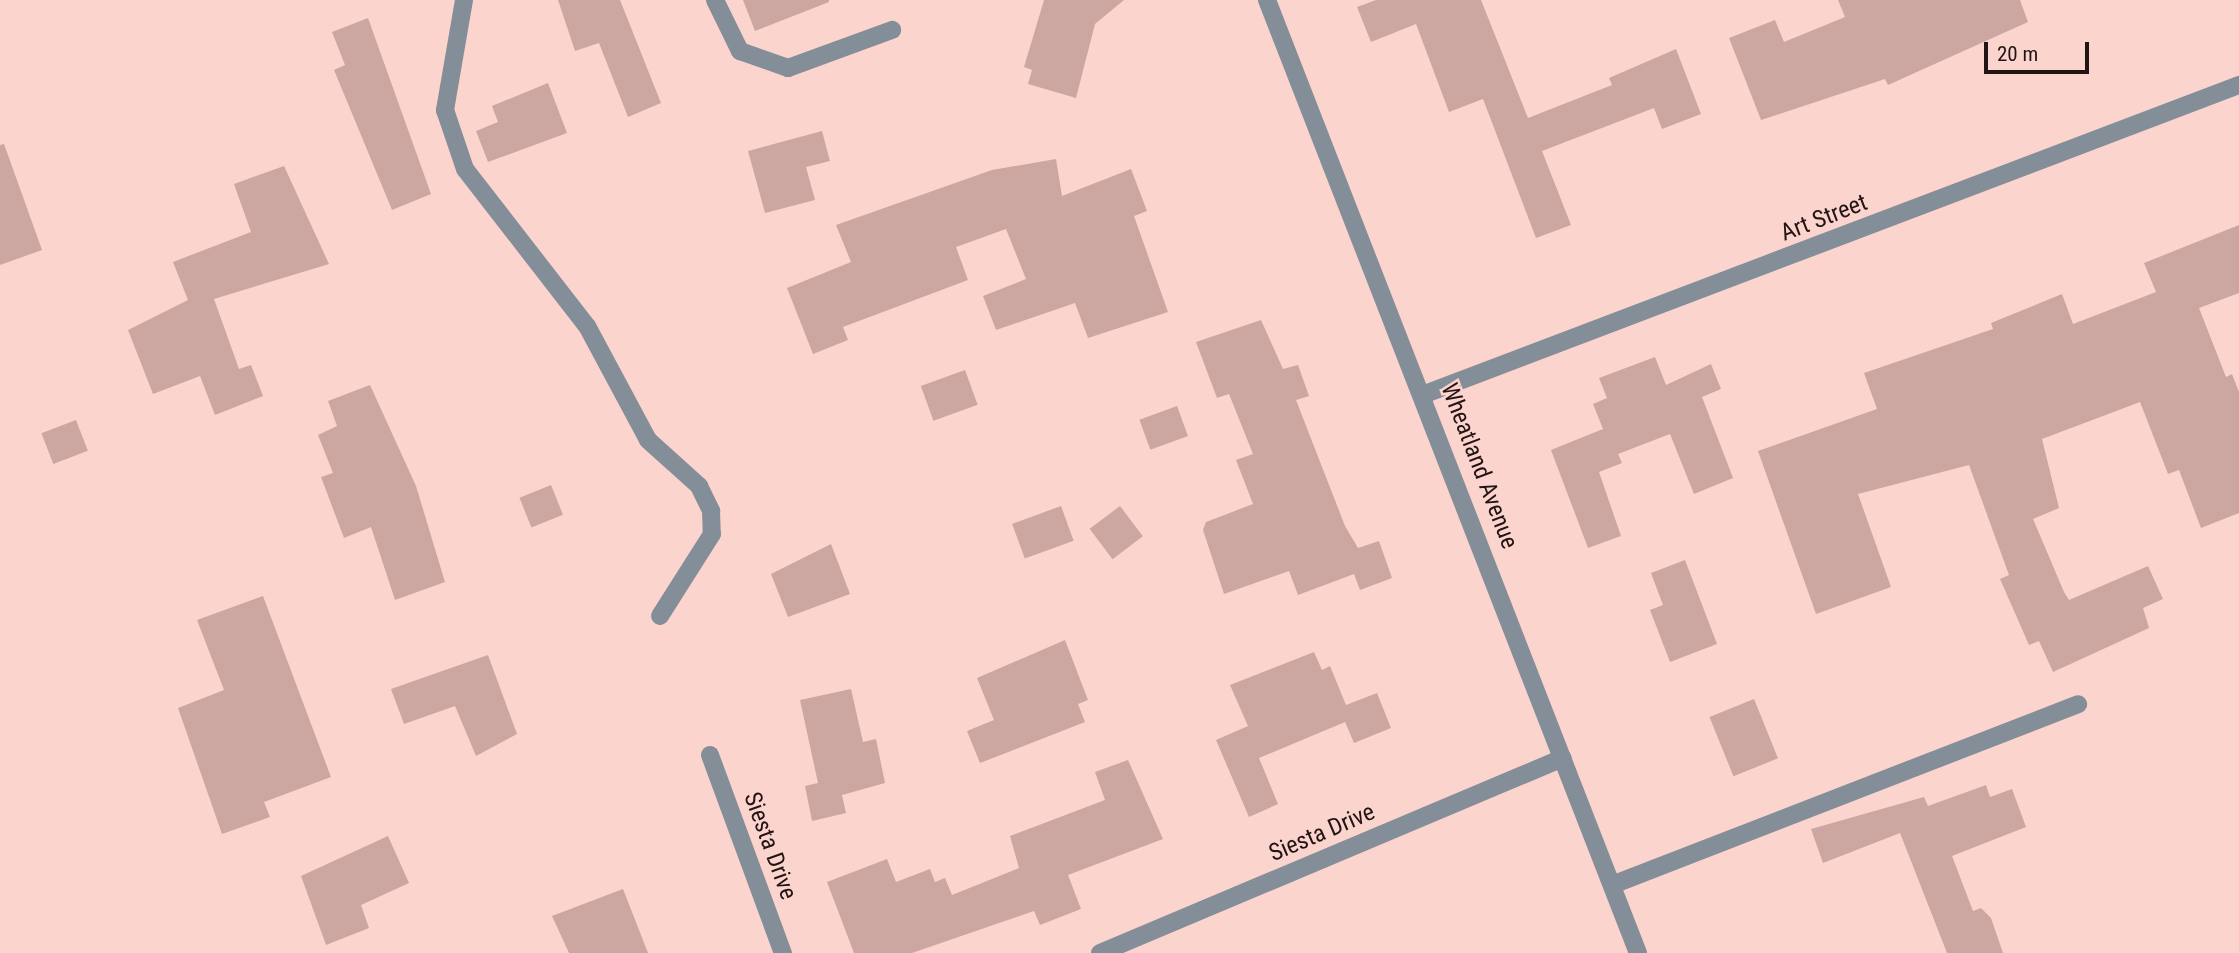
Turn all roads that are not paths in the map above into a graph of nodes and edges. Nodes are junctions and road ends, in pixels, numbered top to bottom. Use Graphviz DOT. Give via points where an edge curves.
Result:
graph roads {
  1 [pos="464,0"];
  2 [pos="715,0"];
  3 [pos="1267,0"];
  4 [pos="892,30"];
  5 [pos="2239,85"];
  6 [pos="1425,394"];
  7 [pos="660,616"];
  8 [pos="2078,704"];
  9 [pos="710,755"];
  10 [pos="1563,758"];
  11 [pos="1612,886"];
  12 [pos="783,953"];
  13 [pos="1100,953"];
  14 [pos="1638,953"];
  1 -- 7 [label="street" via="445,110 465,169 587,326 648,440 699,486 711,511 712,534"];
  2 -- 4 [label="street" via="740,51 788,68"];
  3 -- 6 [label="street, Wheatland Avenue"];
  5 -- 6 [label="street, Art Street"];
  6 -- 10 [label="street, Wheatland Avenue"];
  8 -- 11 [label="street"];
  9 -- 12 [label="street, Siesta Drive"];
  10 -- 11 [label="street, Wheatland Avenue"];
  10 -- 13 [label="street, Siesta Drive"];
  11 -- 14 [label="street, Wheatland Avenue"];
}
